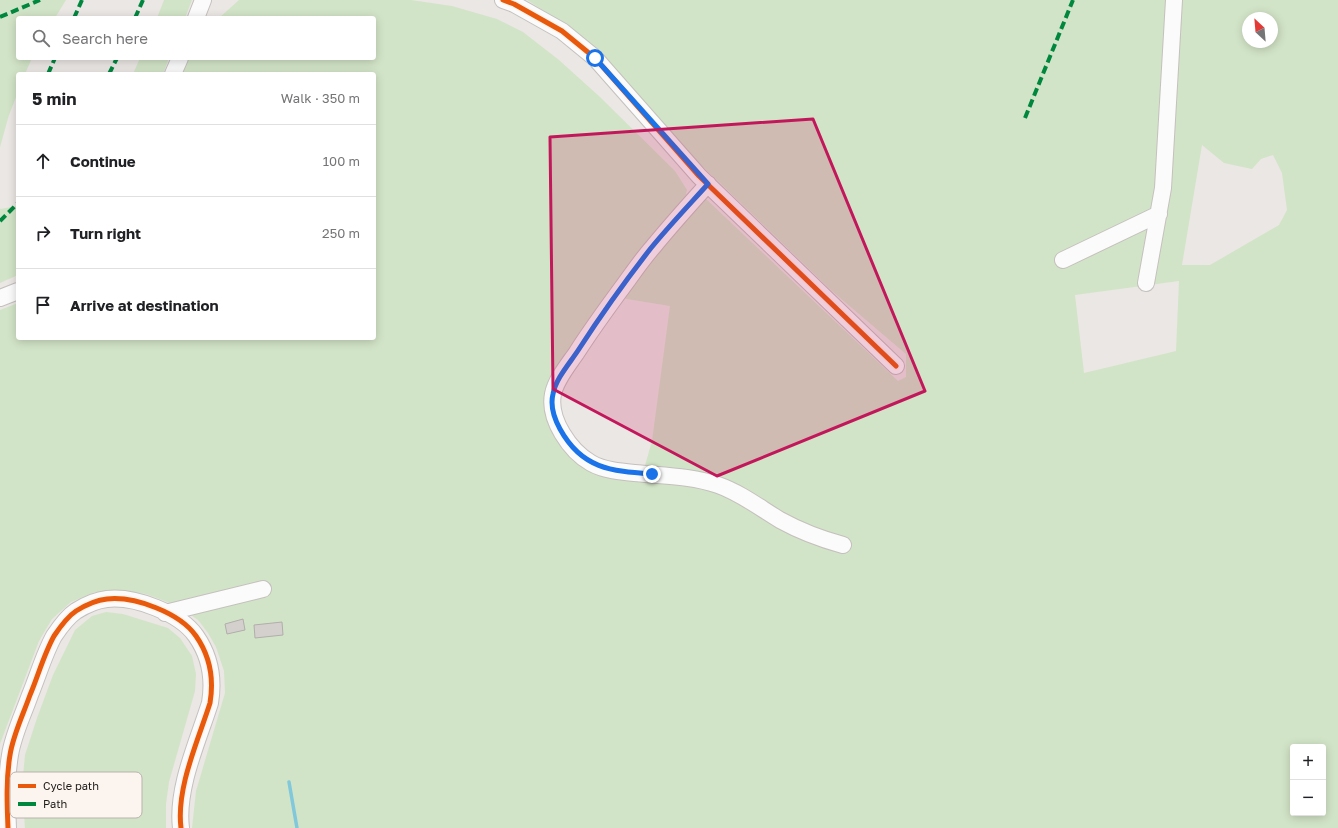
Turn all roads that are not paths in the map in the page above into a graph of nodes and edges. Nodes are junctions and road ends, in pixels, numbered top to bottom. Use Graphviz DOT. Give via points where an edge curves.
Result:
graph roads {
  1 [pos="203,0"];
  2 [pos="503,0"];
  3 [pos="1174,0"];
  4 [pos="197,16"];
  5 [pos="179,60"];
  6 [pos="175,72"];
  7 [pos="708,184"];
  8 [pos="1158,214"];
  9 [pos="1063,260"];
  10 [pos="1146,283"];
  11 [pos="16,292"];
  12 [pos="0,298"];
  13 [pos="896,366"];
  14 [pos="843,545"];
  15 [pos="263,589"];
  16 [pos="165,613"];
  17 [pos="8,828"];
  18 [pos="181,828"];
  1 -- 4 [label="street"];
  2 -- 7 [label="street" via="562,31 595,58"];
  3 -- 8 [label="street" via="1163,188"];
  5 -- 6 [label="street"];
  7 -- 13 [label="street"];
  7 -- 14 [label="street" via="652,248 594,326 553,394 552,408 555,420 564,437 579,454 592,463 624,472 695,479 719,486 803,531"];
  8 -- 9 [label="street"];
  8 -- 10 [label="street"];
  11 -- 12 [label="street"];
  15 -- 16 [label="street"];
  16 -- 17 [label="street" via="149,605 107,599 76,611 65,621 43,661 13,743 7,778"];
  16 -- 18 [label="street" via="184,624 204,648 212,690 186,776 181,803"];
}
